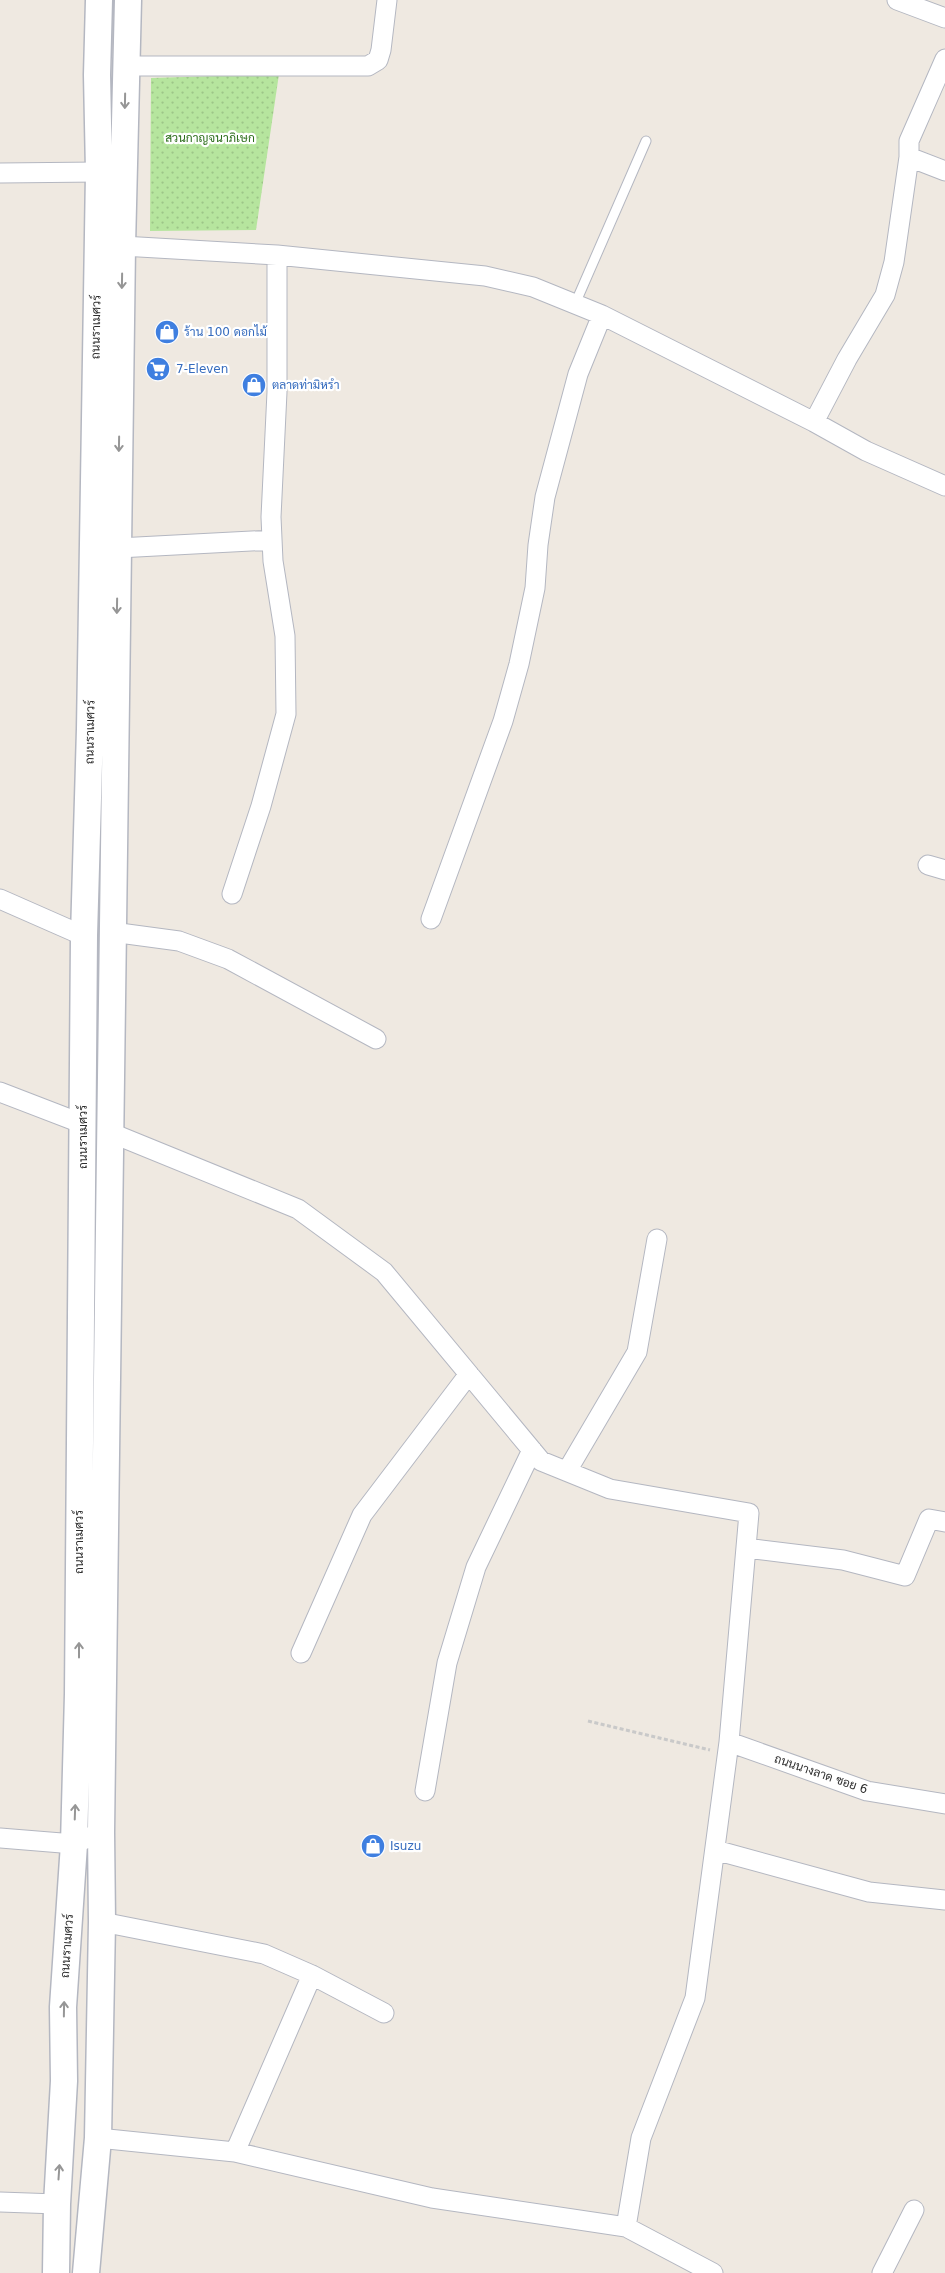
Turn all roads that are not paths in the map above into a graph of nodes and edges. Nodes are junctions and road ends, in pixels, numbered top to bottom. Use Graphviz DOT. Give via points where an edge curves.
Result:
graph roads {
  1 [pos="128,0"];
  2 [pos="386,0"];
  3 [pos="897,0"];
  4 [pos="98,1"];
  5 [pos="945,18"];
  6 [pos="945,59"];
  7 [pos="126,66"];
  8 [pos="646,141"];
  9 [pos="909,157"];
  10 [pos="945,171"];
  11 [pos="99,172"];
  12 [pos="0,173"];
  13 [pos="122,246"];
  14 [pos="277,255"];
  15 [pos="575,304"];
  16 [pos="602,315"];
  17 [pos="814,422"];
  18 [pos="945,486"];
  19 [pos="272,540"];
  20 [pos="118,548"];
  21 [pos="232,894"];
  22 [pos="0,899"];
  23 [pos="431,919"];
  24 [pos="112,932"];
  25 [pos="84,936"];
  26 [pos="376,1039"];
  27 [pos="0,1092"];
  28 [pos="83,1124"];
  29 [pos="109,1132"];
  30 [pos="658,1239"];
  31 [pos="469,1374"];
  32 [pos="532,1450"];
  33 [pos="567,1471"];
  34 [pos="945,1522"];
  35 [pos="746,1548"];
  36 [pos="301,1653"];
  37 [pos="728,1748"];
  38 [pos="425,1791"];
  39 [pos="945,1804"];
  40 [pos="101,1832"];
  41 [pos="0,1838"];
  42 [pos="74,1844"];
  43 [pos="715,1850"];
  44 [pos="945,1900"];
  45 [pos="102,1922"];
  46 [pos="312,1975"];
  47 [pos="384,2013"];
  48 [pos="98,2138"];
  49 [pos="235,2152"];
  50 [pos="0,2202"];
  51 [pos="57,2204"];
  52 [pos="914,2210"];
  53 [pos="626,2227"];
  54 [pos="56,2273"];
  55 [pos="86,2273"];
  56 [pos="713,2273"];
  57 [pos="882,2273"];
  1 -- 7 [label="main road, ถนนราเมศวร์"];
  2 -- 7 [label="street" via="381,50 378,60 368,66"];
  3 -- 5 [label="street"];
  4 -- 11 [label="main road, ถนนราเมศวร์"];
  6 -- 9 [label="street" via="909,141"];
  7 -- 13 [label="main road, ถนนราเมศวร์, one-way"];
  8 -- 15 [label="lane"];
  9 -- 10 [label="street"];
  9 -- 17 [label="street" via="894,262 885,294"];
  11 -- 12 [label="street"];
  11 -- 25 [label="main road, ถนนราเมศวร์"];
  13 -- 14 [label="street"];
  13 -- 20 [label="main road, ถนนราเมศวร์, one-way"];
  14 -- 15 [label="street" via="485,276 533,287"];
  14 -- 19 [label="street"];
  15 -- 16 [label="street"];
  16 -- 17 [label="street"];
  16 -- 23 [label="street" via="578,374 545,497 535,588 503,721"];
  17 -- 18 [label="street" via="866,451"];
  19 -- 20 [label="street"];
  19 -- 21 [label="street" via="285,636 286,714"];
  20 -- 24 [label="main road, ถนนราเมศวร์, one-way"];
  22 -- 25 [label="street"];
  24 -- 26 [label="street" via="179,941 228,959"];
  24 -- 29 [label="main road, ถนนราเมศวร์"];
  25 -- 28 [label="main road, ถนนราเมศวร์"];
  27 -- 28 [label="street"];
  42 -- 28 [label="main road, ถนนราเมศวร์, one-way"];
  29 -- 31 [label="street" via="298,1209 384,1272"];
  29 -- 40 [label="main road, ถนนราเมศวร์"];
  30 -- 33 [label="street" via="637,1352"];
  31 -- 32 [label="street"];
  31 -- 36 [label="street" via="362,1515"];
  32 -- 33 [label="street" via="541,1461"];
  32 -- 38 [label="street" via="476,1566 447,1663"];
  33 -- 35 [label="street" via="610,1489 749,1513"];
  34 -- 35 [label="street" via="929,1519 905,1576 843,1560"];
  35 -- 37 [label="street"];
  37 -- 39 [label="street, ถนนนางลาด ซอย 6" via="868,1791"];
  37 -- 43 [label="street"];
  40 -- 42 [label="street"];
  40 -- 45 [label="main road, ถนนราเมศวร์"];
  41 -- 42 [label="street"];
  51 -- 42 [label="main road, ถนนราเมศวร์, one-way"];
  43 -- 44 [label="street" via="869,1892"];
  43 -- 53 [label="street" via="695,1998 641,2138"];
  45 -- 46 [label="street" via="264,1954"];
  45 -- 48 [label="main road, ถนนราเมศวร์"];
  46 -- 47 [label="street"];
  46 -- 49 [label="street"];
  48 -- 49 [label="street"];
  48 -- 55 [label="main road, ถนนราเมศวร์"];
  49 -- 53 [label="street" via="432,2198"];
  50 -- 51 [label="street"];
  51 -- 54 [label="main road, ถนนราเมศวร์"];
  52 -- 57 [label="street"];
  53 -- 56 [label="street"];
}
